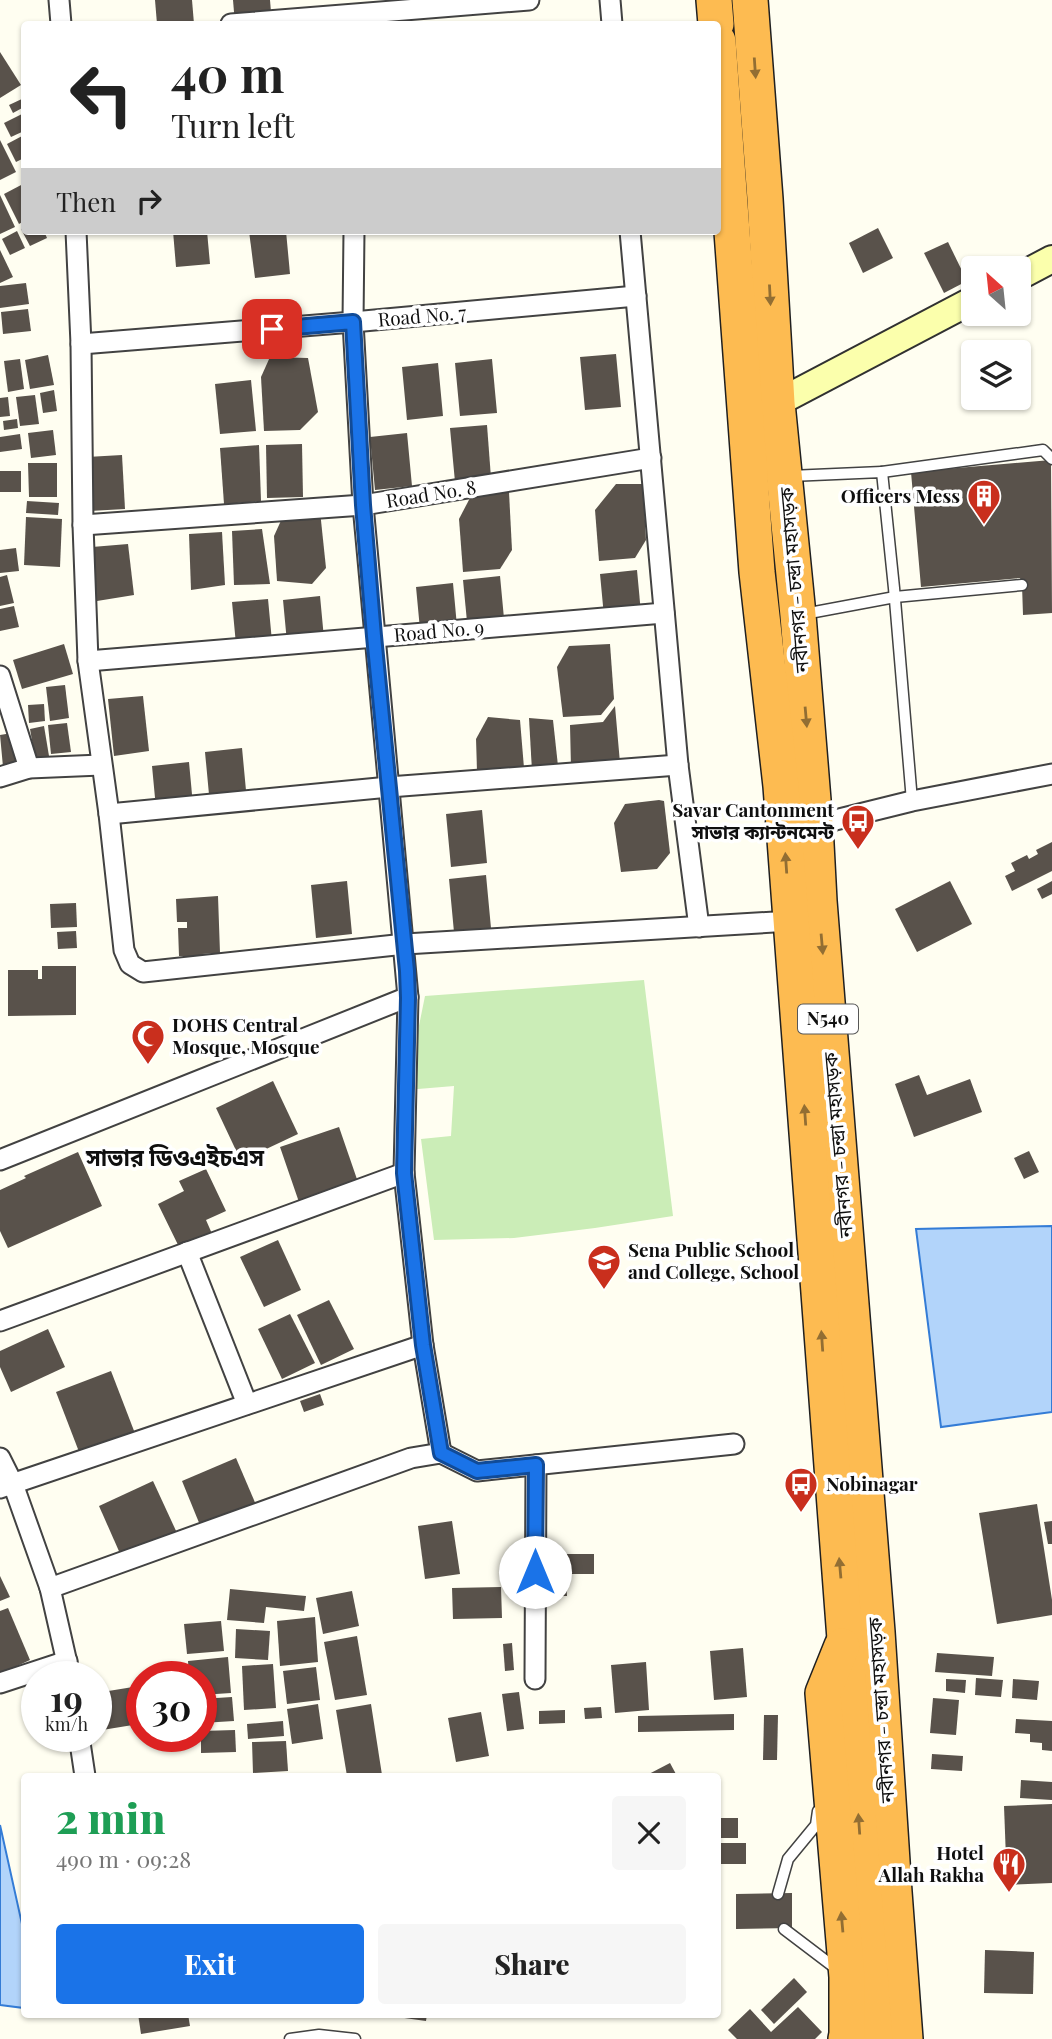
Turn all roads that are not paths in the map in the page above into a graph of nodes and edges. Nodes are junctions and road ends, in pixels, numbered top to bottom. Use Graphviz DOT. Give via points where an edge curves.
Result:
graph roads {
  1 [pos="60,0"];
  2 [pos="529,0"];
  3 [pos="610,0"];
  4 [pos="714,0"];
  5 [pos="750,0"];
  6 [pos="357,13"];
  7 [pos="61,21"];
  8 [pos="265,21"];
  9 [pos="612,21"];
  10 [pos="716,21"];
  11 [pos="721,82"];
  12 [pos="76,235"];
  13 [pos="355,235"];
  14 [pos="631,235"];
  15 [pos="1052,259"];
  16 [pos="1031,270"];
  17 [pos="636,296"];
  18 [pos="961,306"];
  19 [pos="353,322"];
  20 [pos="82,344"];
  21 [pos="776,403"];
  22 [pos="651,458"];
  23 [pos="1052,459"];
  24 [pos="882,472"];
  25 [pos="785,476"];
  26 [pos="363,505"];
  27 [pos="83,525"];
  28 [pos="1022,585"];
  29 [pos="895,597"];
  30 [pos="664,613"];
  31 [pos="798,615"];
  32 [pos="374,636"];
  33 [pos="88,661"];
  34 [pos="0,676"];
  35 [pos="101,765"];
  36 [pos="678,765"];
  37 [pos="29,768"];
  38 [pos="1052,774"];
  39 [pos="0,776"];
  40 [pos="389,787"];
  41 [pos="912,801"];
  42 [pos="109,814"];
  43 [pos="815,825"];
  44 [pos="791,921"];
  45 [pos="699,927"];
  46 [pos="405,944"];
  47 [pos="408,998"];
  48 [pos="0,1160"];
  49 [pos="404,1173"];
  50 [pos="187,1252"];
  51 [pos="0,1321"];
  52 [pos="423,1345"];
  53 [pos="247,1404"];
  54 [pos="734,1444"];
  55 [pos="441,1453"];
  56 [pos="0,1458"];
  57 [pos="536,1465"];
  58 [pos="6,1486"];
  59 [pos="50,1588"];
  60 [pos="861,1634"];
  61 [pos="67,1661"];
  62 [pos="21,1679"];
  63 [pos="535,1679"];
  64 [pos="0,1683"];
  65 [pos="815,1728"];
  66 [pos="81,1752"];
  67 [pos="85,1773"];
  68 [pos="818,1798"];
  69 [pos="778,1894"];
  70 [pos="784,1929"];
  71 [pos="847,1977"];
  72 [pos="290,2039"];
  73 [pos="355,2039"];
  74 [pos="846,2039"];
  75 [pos="875,2039"];
  76 [pos="905,2039"];
  77 [pos="923,2039"];
  1 -- 7 [label="street"];
  2 -- 6 [label="street"];
  3 -- 9 [label="street"];
  4 -- 10 [label="highway"];
  5 -- 21 [label="highway, নবীনগর - চন্দ্রা মহাসড়ক / N540, one-way"];
  6 -- 8 [label="street"];
  44 -- 11 [label="highway, নবীনগর - চন্দ্রা মহাসড়ক / N540, one-way" via="757,572"];
  12 -- 20 [label="street"];
  13 -- 19 [label="street"];
  14 -- 17 [label="street"];
  15 -- 16 [label="street"];
  17 -- 19 [label="street, Road No. 7"];
  17 -- 22 [label="street"];
  18 -- 21 [label="street"];
  19 -- 20 [label="street, Road No. 7"];
  19 -- 26 [label="street"];
  20 -- 27 [label="street"];
  21 -- 25 [label="highway, নবীনগর - চন্দ্রা মহাসড়ক / N540"];
  22 -- 26 [label="street, Road No. 8"];
  22 -- 30 [label="street"];
  23 -- 24 [label="lane" via="1043,450"];
  24 -- 25 [label="lane"];
  24 -- 29 [label="lane"];
  25 -- 31 [label="highway, নবীনগর - চন্দ্রা মহাসড়ক / N540"];
  26 -- 27 [label="street, Road No. 8"];
  26 -- 32 [label="street"];
  27 -- 33 [label="street"];
  28 -- 29 [label="lane"];
  29 -- 31 [label="lane"];
  29 -- 41 [label="lane"];
  30 -- 32 [label="street, Road No. 9"];
  30 -- 36 [label="street"];
  31 -- 43 [label="highway, নবীনগর - চন্দ্রা মহাসড়ক / N540, one-way"];
  32 -- 33 [label="street, Road No. 9"];
  32 -- 40 [label="street"];
  33 -- 35 [label="street"];
  34 -- 37 [label="street"];
  35 -- 37 [label="street"];
  35 -- 42 [label="street"];
  36 -- 40 [label="street"];
  36 -- 45 [label="street"];
  37 -- 39 [label="street"];
  38 -- 41 [label="street"];
  40 -- 42 [label="street"];
  40 -- 46 [label="street"];
  41 -- 43 [label="street"];
  42 -- 46 [label="street" via="124,950 130,964 143,972"];
  43 -- 60 [label="highway, নবীনগর - চন্দ্রা মহাসড়ক / N540, one-way"];
  44 -- 45 [label="street"];
  60 -- 44 [label="highway, নবীনগর - চন্দ্রা মহাসড়ক / N540, one-way"];
  45 -- 46 [label="street"];
  46 -- 47 [label="street"];
  47 -- 48 [label="street"];
  47 -- 49 [label="street"];
  49 -- 50 [label="street"];
  49 -- 52 [label="street"];
  50 -- 51 [label="street"];
  50 -- 53 [label="street"];
  52 -- 53 [label="street"];
  52 -- 55 [label="street"];
  53 -- 58 [label="street"];
  54 -- 57 [label="street"];
  55 -- 57 [label="street" via="477,1471"];
  55 -- 59 [label="street" via="411,1458"];
  56 -- 58 [label="street"];
  57 -- 63 [label="street"];
  58 -- 59 [label="street"];
  59 -- 61 [label="street"];
  60 -- 65 [label="lane" via="818,1679"];
  71 -- 60 [label="highway, one-way" via="823,1693"];
  75 -- 60 [label="highway, নবীনগর - চন্দ্রা মহাসড়ক / N540, one-way"];
  60 -- 76 [label="highway, নবীনগর - চন্দ্রা মহাসড়ক / N540" via="880,1695"];
  60 -- 77 [label="highway" via="903,1688"];
  62 -- 64 [label="street"];
  66 -- 67 [label="street"];
  68 -- 69 [label="lane" via="816,1825 788,1859"];
  70 -- 71 [label="lane"];
  71 -- 74 [label="highway"];
  72 -- 73 [label="lane" via="319,2035"];
}
